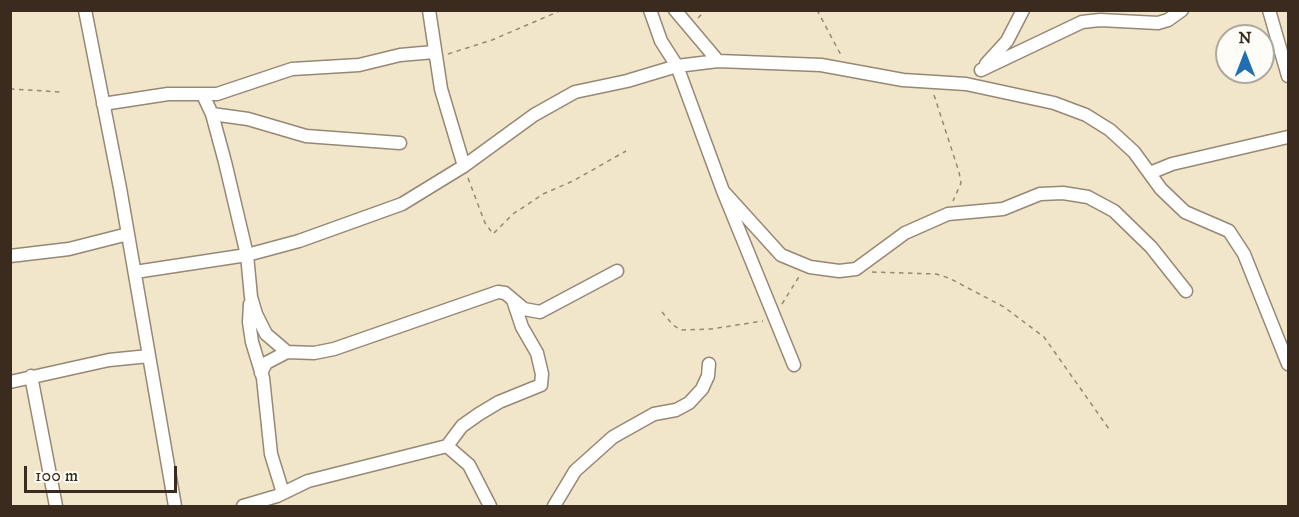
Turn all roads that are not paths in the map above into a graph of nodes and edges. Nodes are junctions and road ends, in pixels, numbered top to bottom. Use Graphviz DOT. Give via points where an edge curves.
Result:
graph roads {
  1 [pos="85,10"];
  2 [pos="429,10"];
  3 [pos="650,10"];
  4 [pos="675,10"];
  5 [pos="1023,10"];
  6 [pos="1182,10"];
  7 [pos="1269,10"];
  8 [pos="435,55"];
  9 [pos="718,61"];
  10 [pos="676,66"];
  11 [pos="981,70"];
  12 [pos="1288,76"];
  13 [pos="966,84"];
  14 [pos="203,95"];
  15 [pos="104,104"];
  16 [pos="212,114"];
  17 [pos="1288,136"];
  18 [pos="400,143"];
  19 [pos="464,166"];
  20 [pos="1150,173"];
  21 [pos="723,191"];
  22 [pos="128,234"];
  23 [pos="247,255"];
  24 [pos="10,256"];
  25 [pos="617,271"];
  26 [pos="135,272"];
  27 [pos="1186,291"];
  28 [pos="251,297"];
  29 [pos="513,298"];
  30 [pos="287,352"];
  31 [pos="149,356"];
  32 [pos="709,364"];
  33 [pos="1288,364"];
  34 [pos="794,365"];
  35 [pos="261,373"];
  36 [pos="31,376"];
  37 [pos="10,382"];
  38 [pos="447,446"];
  39 [pos="283,493"];
  40 [pos="56,507"];
  41 [pos="175,507"];
  42 [pos="243,507"];
  43 [pos="490,507"];
  44 [pos="554,507"];
  1 -- 15 [label="street"];
  2 -- 8 [label="street"];
  3 -- 10 [label="street" via="661,41"];
  4 -- 9 [label="street"];
  5 -- 11 [label="street" via="1007,41"];
  6 -- 11 [label="street" via="1158,23 1082,22"];
  7 -- 12 [label="street"];
  8 -- 14 [label="street" via="400,55 359,65 292,69 234,90"];
  8 -- 19 [label="street" via="448,117"];
  9 -- 10 [label="street"];
  9 -- 13 [label="street" via="848,68"];
  10 -- 19 [label="street" via="566,96"];
  10 -- 21 [label="street"];
  11 -- 13 [label="street"];
  13 -- 20 [label="street" via="1086,115 1110,130"];
  14 -- 15 [label="street" via="168,94"];
  14 -- 16 [label="street"];
  15 -- 22 [label="street"];
  16 -- 18 [label="street" via="248,119 306,136"];
  16 -- 23 [label="street"];
  17 -- 20 [label="street"];
  19 -- 23 [label="street" via="402,204"];
  20 -- 33 [label="street" via="1185,212 1229,231 1244,254"];
  21 -- 27 [label="street" via="776,250 794,262 838,271 856,269 905,233 948,214 1003,209 1040,194 1064,192 1088,197 1114,211 1151,247"];
  21 -- 34 [label="street"];
  22 -- 24 [label="street" via="69,249"];
  22 -- 26 [label="street"];
  23 -- 26 [label="street"];
  23 -- 28 [label="street"];
  25 -- 29 [label="street" via="540,312 524,309"];
  26 -- 31 [label="street"];
  28 -- 30 [label="street" via="266,334"];
  28 -- 35 [label="street" via="249,322"];
  29 -- 30 [label="street" via="505,292 492,292 334,349"];
  29 -- 38 [label="street" via="522,327 537,353 541,385 479,414 462,426"];
  30 -- 35 [label="street" via="266,363"];
  31 -- 36 [label="street"];
  31 -- 41 [label="street"];
  32 -- 44 [label="street" via="702,389 689,403 654,414 613,437 575,471"];
  35 -- 39 [label="street" via="271,454"];
  36 -- 37 [label="street"];
  36 -- 40 [label="street"];
  38 -- 39 [label="street" via="308,481"];
  38 -- 43 [label="street" via="469,465"];
  39 -- 42 [label="street"];
}
